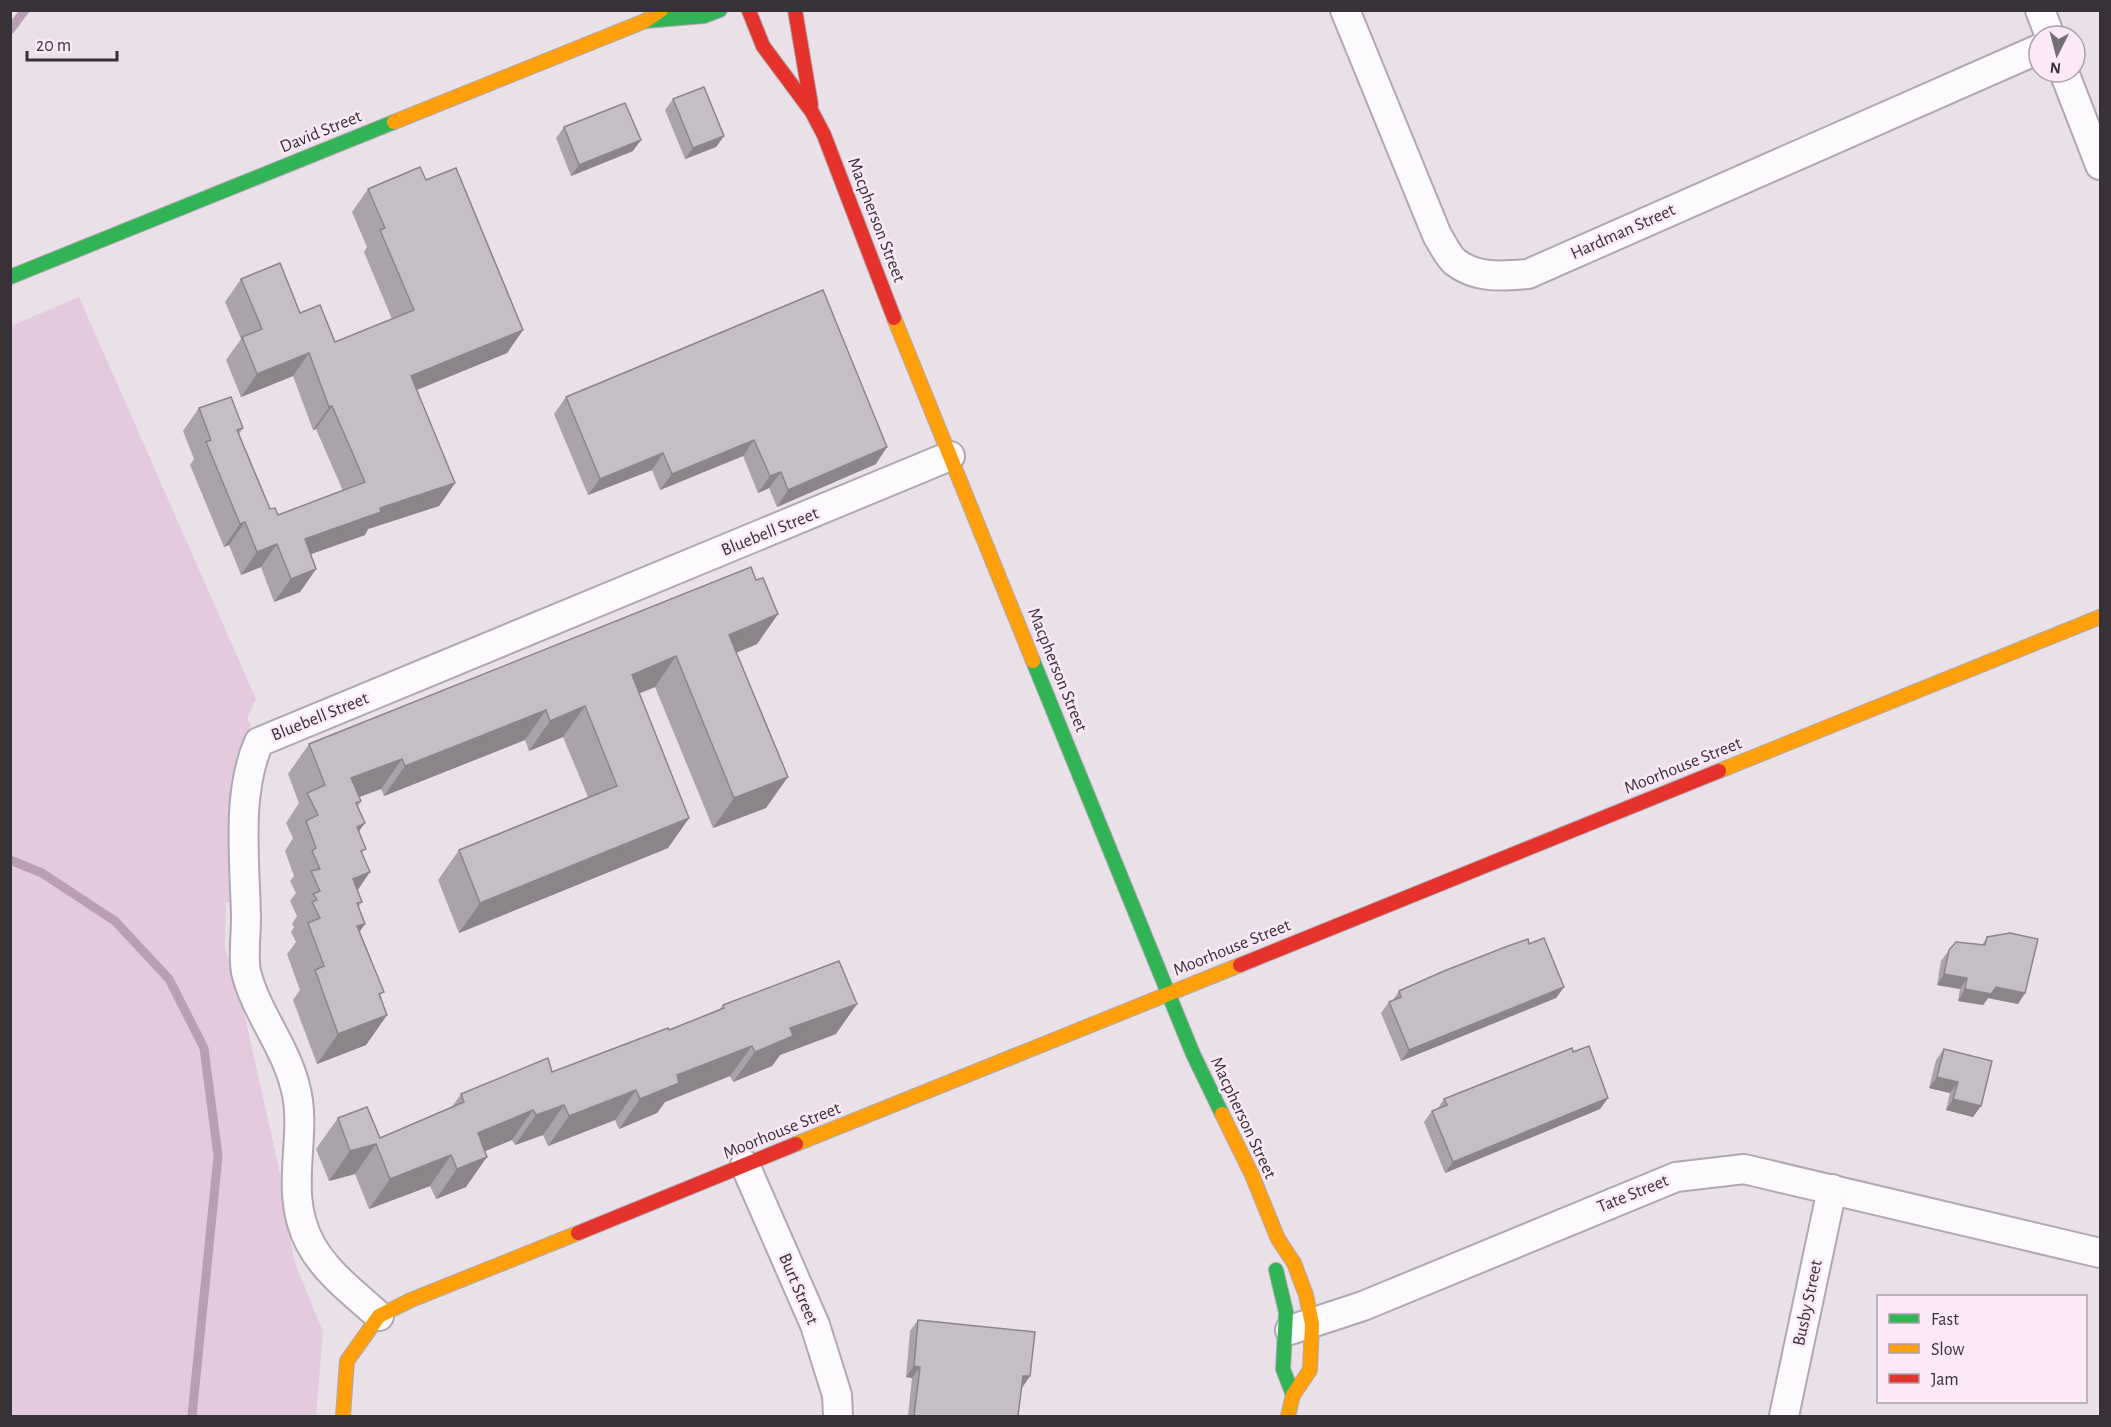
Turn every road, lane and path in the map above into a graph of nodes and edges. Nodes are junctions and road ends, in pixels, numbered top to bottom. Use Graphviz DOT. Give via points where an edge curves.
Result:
graph roads {
  1 [pos="661,10"];
  2 [pos="720,10"];
  3 [pos="795,10"];
  4 [pos="1345,10"];
  5 [pos="748,11"];
  6 [pos="766,12"];
  7 [pos="645,21"];
  8 [pos="2027,54"];
  9 [pos="2069,84"];
  10 [pos="812,112"];
  11 [pos="2100,165"];
  12 [pos="10,277"];
  13 [pos="950,456"];
  14 [pos="2100,616"];
  15 [pos="1170,993"];
  16 [pos="745,1165"];
  17 [pos="1832,1189"];
  18 [pos="1278,1239"];
  19 [pos="2100,1253"];
  20 [pos="379,1316"];
  21 [pos="1299,1328"];
  22 [pos="1293,1395"];
  23 [pos="343,1416"];
  24 [pos="837,1416"];
  25 [pos="1288,1416"];
  26 [pos="1784,1416"];
  1 -- 7 [label="street, David Street"];
  2 -- 7 [label="street, David Street" via="704,16"];
  3 -- 10 [label="street, Macpherson Street"];
  4 -- 8 [label="street, Hardman Street" via="1437,235 1454,261 1495,277 1528,274"];
  5 -- 6 [label="street"];
  5 -- 10 [label="street, Macpherson Street" via="763,46"];
  7 -- 12 [label="street, David Street"];
  9 -- 11 [label="street"];
  10 -- 13 [label="street, Macpherson Street"];
  13 -- 15 [label="street, Macpherson Street"];
  13 -- 20 [label="street, Bluebell Street" via="259,742 250,764 246,805 246,972 296,1086 296,1185 300,1217 310,1244 330,1270"];
  14 -- 15 [label="street, Moorhouse Street"];
  15 -- 16 [label="street, Moorhouse Street"];
  15 -- 18 [label="street, Macpherson Street" via="1193,1054 1252,1175"];
  16 -- 20 [label="street, Moorhouse Street"];
  16 -- 24 [label="street, Burt Street" via="815,1325 837,1395"];
  17 -- 19 [label="street, Tate Street"];
  17 -- 21 [label="street, Tate Street" via="1744,1169 1676,1177 1363,1306"];
  17 -- 26 [label="street, Busby Street"];
  18 -- 21 [label="street, Macpherson Street" via="1274,1264"];
  18 -- 21 [label="street, Macpherson Street" via="1294,1263 1306,1295"];
  20 -- 23 [label="street" via="347,1361"];
  21 -- 22 [label="street, Macpherson Street" via="1283,1369"];
  21 -- 22 [label="street, Macpherson Street" via="1310,1370"];
  22 -- 25 [label="street, Macpherson Street"];
}
